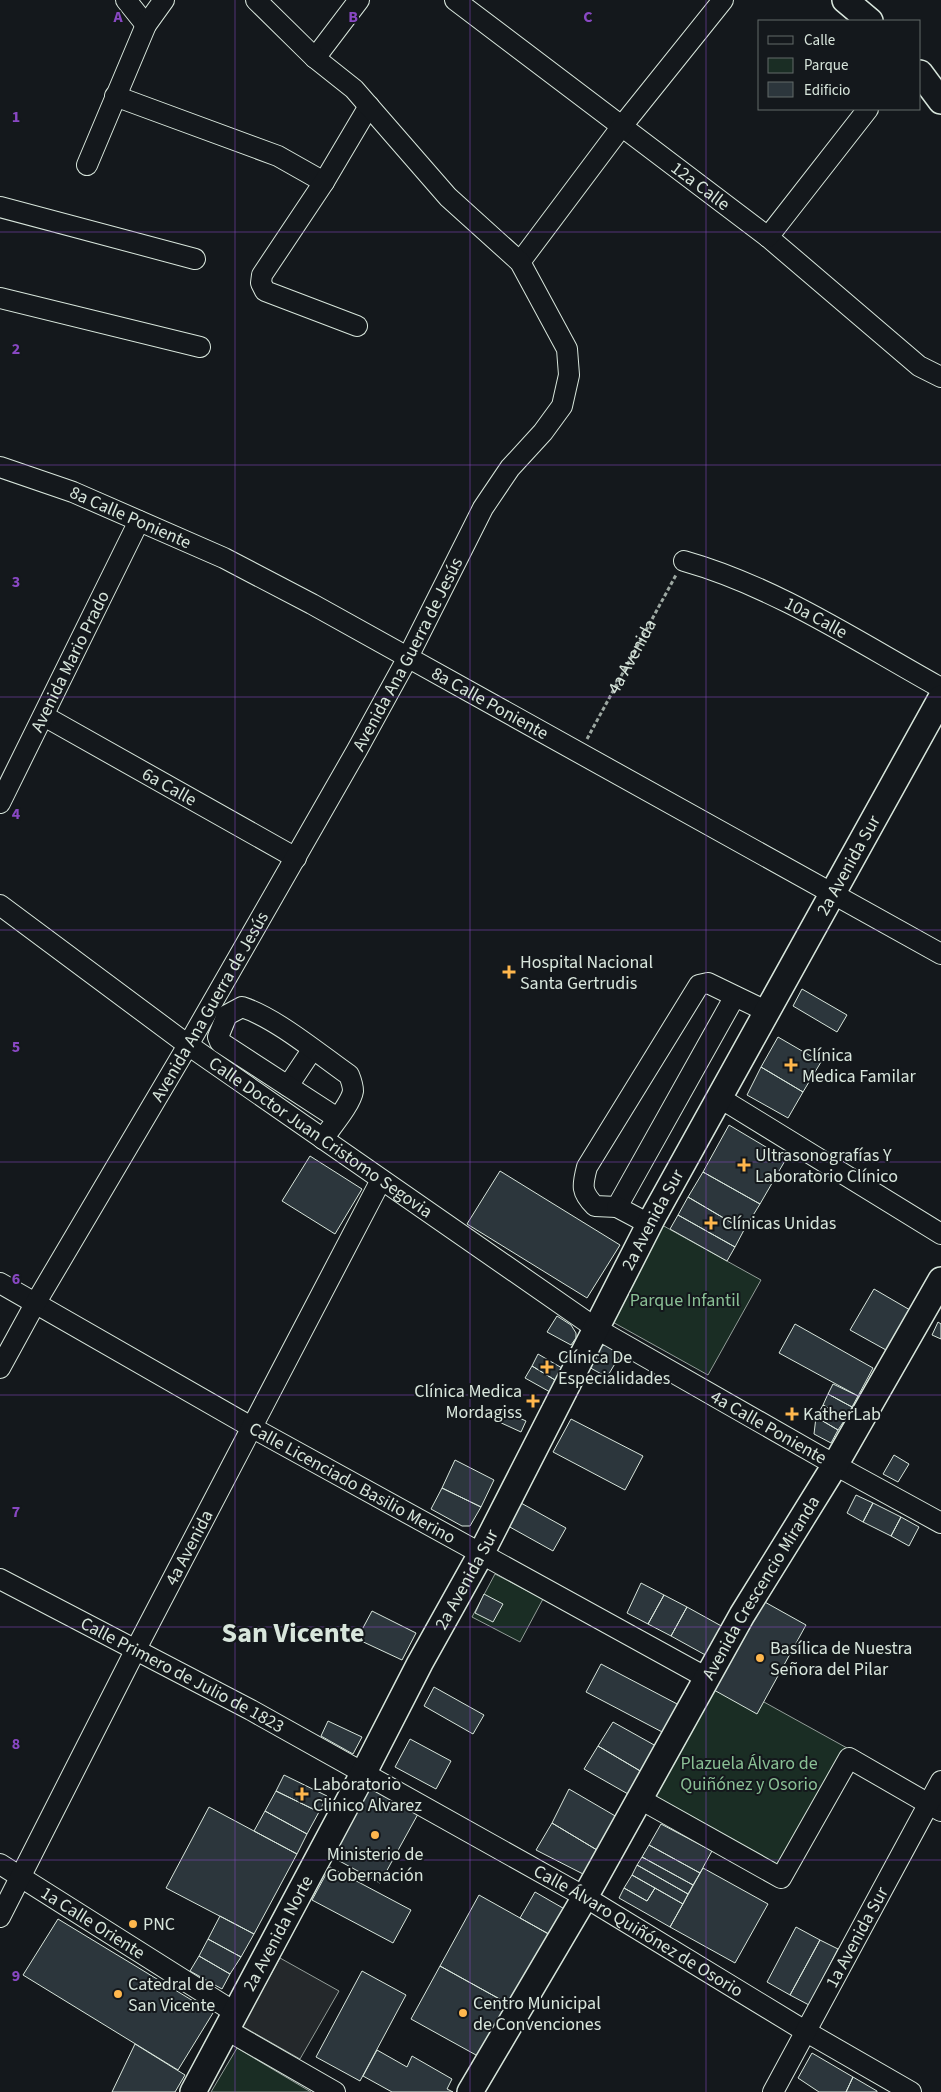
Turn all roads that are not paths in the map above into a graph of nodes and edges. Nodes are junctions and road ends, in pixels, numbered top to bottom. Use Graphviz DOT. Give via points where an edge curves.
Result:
graph roads {
  1 [pos="126,0"];
  2 [pos="164,0"];
  3 [pos="256,0"];
  4 [pos="359,0"];
  5 [pos="455,0"];
  6 [pos="723,0"];
  7 [pos="146,25"];
  8 [pos="315,58"];
  9 [pos="921,74"];
  10 [pos="116,96"];
  11 [pos="941,101"];
  12 [pos="369,106"];
  13 [pos="867,110"];
  14 [pos="622,126"];
  15 [pos="86,165"];
  16 [pos="324,182"];
  17 [pos="0,207"];
  18 [pos="768,237"];
  19 [pos="195,259"];
  20 [pos="520,262"];
  21 [pos="0,298"];
  22 [pos="357,326"];
  23 [pos="200,347"];
  24 [pos="941,377"];
  25 [pos="0,467"];
  26 [pos="139,521"];
  27 [pos="684,561"];
  28 [pos="407,658"];
  29 [pos="941,688"];
  30 [pos="941,698"];
  31 [pos="44,716"];
  32 [pos="0,803"];
  33 [pos="296,858"];
  34 [pos="833,895"];
  35 [pos="0,906"];
  36 [pos="941,954"];
  37 [pos="735,996"];
  38 [pos="768,1012"];
  39 [pos="188,1045"];
  40 [pos="312,1050"];
  41 [pos="288,1086"];
  42 [pos="720,1098"];
  43 [pos="337,1118"];
  44 [pos="323,1139"];
  45 [pos="381,1180"];
  46 [pos="618,1207"];
  47 [pos="649,1224"];
  48 [pos="941,1234"];
  49 [pos="941,1280"];
  50 [pos="0,1284"];
  51 [pos="35,1304"];
  52 [pos="597,1329"];
  53 [pos="0,1368"];
  54 [pos="253,1428"];
  55 [pos="835,1465"];
  56 [pos="941,1523"];
  57 [pos="482,1552"];
  58 [pos="0,1579"];
  59 [pos="136,1649"];
  60 [pos="707,1678"];
  61 [pos="362,1774"];
  62 [pos="941,1781"];
  63 [pos="640,1799"];
  64 [pos="935,1807"];
  65 [pos="0,1864"];
  66 [pos="20,1876"];
  67 [pos="585,1897"];
  68 [pos="0,1916"];
  69 [pos="232,2021"];
  70 [pos="805,2031"];
  71 [pos="193,2092"];
  72 [pos="335,2092"];
  73 [pos="470,2092"];
  74 [pos="772,2092"];
  75 [pos="910,2092"];
  1 -- 7 [label="street"];
  2 -- 7 [label="street"];
  3 -- 8 [label="street, Avenida Ana Guerra de Jesús"];
  4 -- 8 [label="street"];
  5 -- 14 [label="street, 12a Calle"];
  6 -- 14 [label="street"];
  7 -- 10 [label="street"];
  8 -- 12 [label="street, Avenida Ana Guerra de Jesús" via="354,89"];
  9 -- 11 [label="main road"];
  10 -- 15 [label="street"];
  10 -- 16 [label="street" via="278,156"];
  12 -- 16 [label="street"];
  12 -- 20 [label="street, Avenida Ana Guerra de Jesús" via="448,197"];
  13 -- 18 [label="street"];
  14 -- 18 [label="street, 12a Calle"];
  14 -- 20 [label="street"];
  16 -- 22 [label="street" via="262,275 261,283 265,291"];
  17 -- 19 [label="street"];
  18 -- 24 [label="street, 12a Calle" via="919,366"];
  20 -- 28 [label="street, Avenida Ana Guerra de Jesús" via="567,349 569,375 562,406 510,468 483,508"];
  21 -- 23 [label="street"];
  25 -- 26 [label="street, 8a Calle Poniente" via="73,492"];
  26 -- 28 [label="street, 8a Calle Poniente" via="224,558"];
  26 -- 31 [label="street, Avenida Mario Prado"];
  27 -- 29 [label="street, 10a Calle" via="719,571 802,610"];
  28 -- 33 [label="street, Avenida Ana Guerra de Jesús"];
  28 -- 34 [label="street, 8a Calle Poniente"];
  30 -- 34 [label="main road, 2a Avenida Sur"];
  31 -- 32 [label="street, Avenida Mario Prado"];
  31 -- 33 [label="street, 6a Calle"];
  33 -- 39 [label="street, Avenida Ana Guerra de Jesús"];
  34 -- 36 [label="street, 8a Calle Poniente"];
  34 -- 38 [label="main road, 2a Avenida Sur"];
  35 -- 39 [label="street, Calle Doctor Juan Cristomo Segovia"];
  37 -- 38 [label="street"];
  37 -- 46 [label="street"];
  37 -- 46 [label="street" via="708,983 699,985 587,1167 582,1184 586,1197 595,1206"];
  38 -- 42 [label="main road, 2a Avenida Sur"];
  39 -- 44 [label="street, Calle Doctor Juan Cristomo Segovia"];
  39 -- 51 [label="street, Avenida Ana Guerra de Jesús"];
  40 -- 41 [label="street"];
  40 -- 41 [label="street" via="250,1010 242,1007 228,1014 218,1037 220,1042"];
  40 -- 43 [label="street" via="349,1075 353,1091"];
  41 -- 43 [label="street"];
  42 -- 47 [label="main road, 2a Avenida Sur"];
  42 -- 48 [label="street"];
  43 -- 44 [label="street"];
  44 -- 45 [label="street, Calle Doctor Juan Cristomo Segovia"];
  45 -- 52 [label="street, Calle Doctor Juan Cristomo Segovia"];
  45 -- 54 [label="street, 4a Avenida"];
  46 -- 47 [label="street"];
  47 -- 52 [label="main road, 2a Avenida Sur"];
  49 -- 55 [label="main road, Avenida Crescencio Miranda"];
  50 -- 51 [label="street, Calle Licenciado Basilio Merino"];
  51 -- 53 [label="street, Avenida Ana Guerra de Jesús"];
  51 -- 54 [label="street, Calle Licenciado Basilio Merino"];
  52 -- 55 [label="street, 4a Calle Poniente"];
  52 -- 57 [label="main road, 2a Avenida Sur"];
  54 -- 57 [label="street, Calle Licenciado Basilio Merino"];
  54 -- 59 [label="street, 4a Avenida"];
  55 -- 56 [label="street, 4a Calle Poniente"];
  55 -- 60 [label="main road, Avenida Crescencio Miranda"];
  57 -- 60 [label="street, Calle Licenciado Basilio Merino"];
  57 -- 61 [label="main road, 2a Avenida Sur"];
  58 -- 59 [label="street, Calle Primero de Julio de 1823"];
  59 -- 61 [label="street, Calle Primero de Julio de 1823"];
  59 -- 66 [label="street, 4a Avenida"];
  60 -- 63 [label="main road, Avenida Crescencio Miranda"];
  61 -- 67 [label="street, Calle Álvaro Quiñónez de Osorio"];
  61 -- 69 [label="main road, 2a Avenida Norte"];
  62 -- 64 [label="street, 1a Avenida Sur"];
  63 -- 64 [label="street" via="781,1878 849,1758"];
  63 -- 67 [label="main road, Avenida Crescencio Miranda"];
  64 -- 70 [label="street, 1a Avenida Sur"];
  65 -- 66 [label="street, 1a Calle Oriente"];
  66 -- 68 [label="street, 4a Avenida"];
  66 -- 69 [label="street, 1a Calle Oriente"];
  67 -- 70 [label="street, Calle Álvaro Quiñónez de Osorio"];
  67 -- 73 [label="main road, Avenida Crescencio Miranda"];
  69 -- 71 [label="main road, 2a Avenida Norte"];
  69 -- 72 [label="street, 1a Calle Oriente"];
  70 -- 74 [label="street, 1a Avenida Sur"];
  70 -- 75 [label="street, Calle Álvaro Quiñónez de Osorio"];
}
